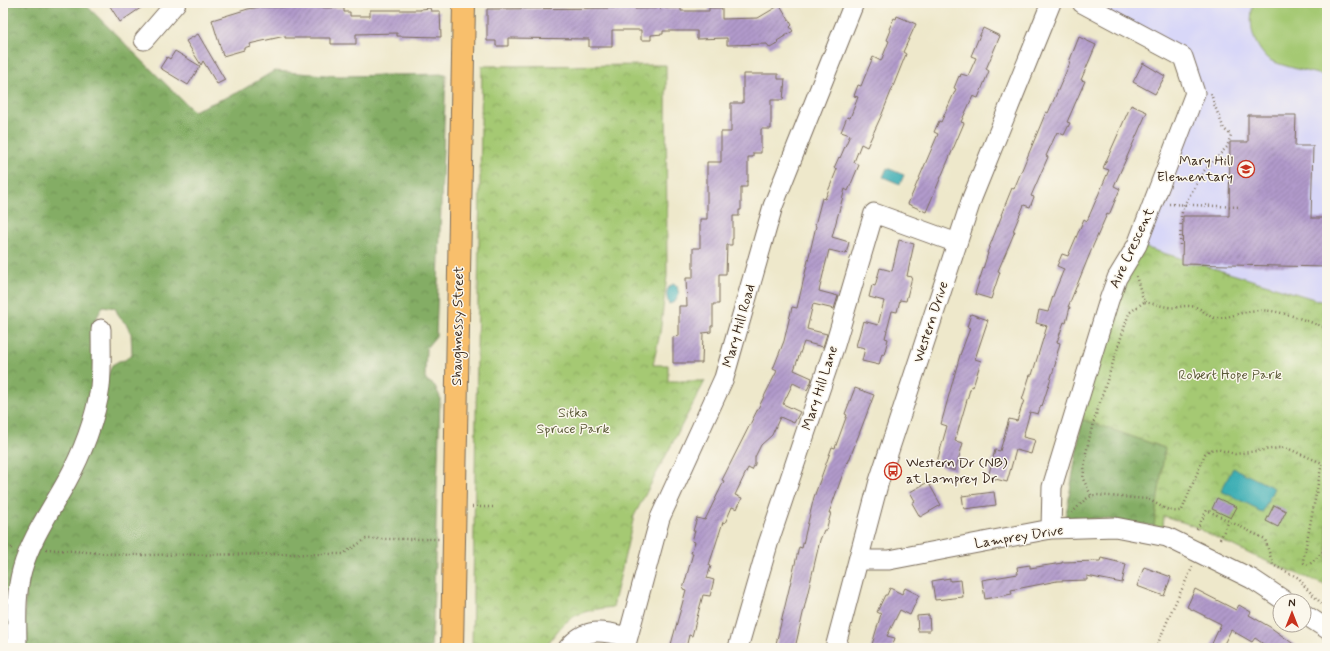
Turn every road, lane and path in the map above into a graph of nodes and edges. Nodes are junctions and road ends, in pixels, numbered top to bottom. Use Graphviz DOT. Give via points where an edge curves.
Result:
graph roads {
  1 [pos="176,3"];
  2 [pos="464,3"];
  3 [pos="854,3"];
  4 [pos="1051,3"];
  5 [pos="1082,3"];
  6 [pos="144,40"];
  7 [pos="1210,87"];
  8 [pos="1165,204"];
  9 [pos="1184,205"];
  10 [pos="1240,207"];
  11 [pos="957,243"];
  12 [pos="1180,245"];
  13 [pos="1135,272"];
  14 [pos="1144,302"];
  15 [pos="1327,328"];
  16 [pos="101,330"];
  17 [pos="1091,495"];
  18 [pos="455,506"];
  19 [pos="493,507"];
  20 [pos="1069,516"];
  21 [pos="1229,521"];
  22 [pos="1051,529"];
  23 [pos="1197,529"];
  24 [pos="439,539"];
  25 [pos="1220,539"];
  26 [pos="30,547"];
  27 [pos="3,548"];
  28 [pos="1327,548"];
  29 [pos="1200,553"];
  30 [pos="858,560"];
  31 [pos="1273,593"];
  32 [pos="1325,607"];
  33 [pos="1312,619"];
  34 [pos="1327,629"];
  35 [pos="626,642"];
  36 [pos="17,648"];
  37 [pos="452,648"];
  38 [pos="568,648"];
  39 [pos="738,648"];
  40 [pos="835,648"];
  41 [pos="1156,648"];
  1 -- 6 [label="street"];
  2 -- 18 [label="main road, Shaughnessy Street"];
  3 -- 35 [label="street, Mary Hill Road" via="773,206 724,378 660,518"];
  4 -- 11 [label="street, Western Drive" via="972,198"];
  5 -- 22 [label="street, Aire Crescent" via="1183,57 1195,92 1137,245 1117,278 1109,300 1052,487"];
  7 -- 9 [label="path" via="1224,129 1231,135 1227,147 1204,172"];
  8 -- 9 [label="path"];
  9 -- 10 [label="path"];
  9 -- 12 [label="path"];
  11 -- 30 [label="street, Western Drive" via="879,481"];
  11 -- 39 [label="street, Mary Hill Lane" via="874,213 835,345 768,544"];
  13 -- 14 [label="path"];
  14 -- 15 [label="path" via="1169,307 1188,305 1215,318 1264,310 1290,315"];
  14 -- 17 [label="path" via="1129,313 1092,427 1083,479"];
  16 -- 26 [label="street" via="100,387 90,429 68,479"];
  17 -- 20 [label="path"];
  17 -- 28 [label="path" via="1146,499 1178,512 1182,510 1205,454 1210,450 1218,449 1235,454 1289,449 1322,463 1304,563 1308,565"];
  18 -- 19 [label="path"];
  18 -- 37 [label="main road, Shaughnessy Street"];
  21 -- 23 [label="path" via="1207,510"];
  21 -- 25 [label="path"];
  21 -- 32 [label="path" via="1265,539 1273,565 1299,578"];
  22 -- 29 [label="street, Lamprey Drive" via="1115,527 1167,537"];
  22 -- 30 [label="street, Lamprey Drive" via="889,560"];
  24 -- 26 [label="path" via="366,539 343,554 128,554"];
  26 -- 27 [label="path"];
  26 -- 36 [label="street" via="19,580"];
  29 -- 31 [label="street, Lamprey Drive" via="1252,579"];
  29 -- 41 [label="path"];
  30 -- 40 [label="street, Western Drive"];
  33 -- 34 [label="street"];
  35 -- 38 [label="street" via="596,631 578,638"];
}
